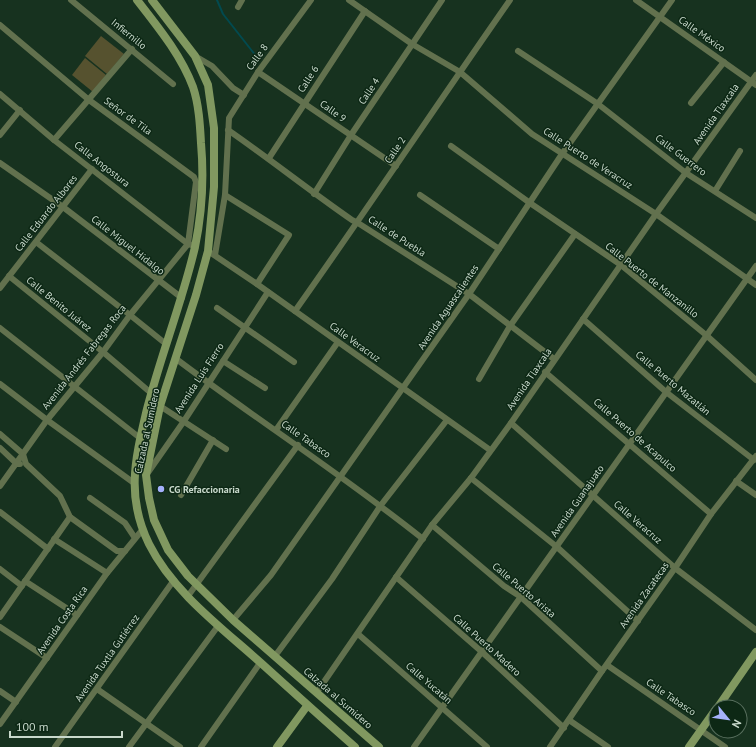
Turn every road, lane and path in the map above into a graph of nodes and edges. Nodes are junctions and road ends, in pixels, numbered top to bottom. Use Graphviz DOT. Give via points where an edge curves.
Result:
graph roads {
  1 [pos="71,0"];
  2 [pos="137,0"];
  3 [pos="152,0"];
  4 [pos="242,0"];
  5 [pos="311,0"];
  6 [pos="349,0"];
  7 [pos="442,0"];
  8 [pos="510,0"];
  9 [pos="636,0"];
  10 [pos="672,0"];
  11 [pos="238,8"];
  12 [pos="365,11"];
  13 [pos="660,17"];
  14 [pos="0,25"];
  15 [pos="412,44"];
  16 [pos="132,49"];
  17 [pos="518,51"];
  18 [pos="195,56"];
  19 [pos="724,62"];
  20 [pos="258,72"];
  21 [pos="460,72"];
  22 [pos="756,75"];
  23 [pos="754,83"];
  24 [pos="173,84"];
  25 [pos="0,94"];
  26 [pos="244,94"];
  27 [pos="89,100"];
  28 [pos="305,103"];
  29 [pos="691,103"];
  30 [pos="598,104"];
  31 [pos="20,110"];
  32 [pos="228,130"];
  33 [pos="0,135"];
  34 [pos="350,136"];
  35 [pos="54,140"];
  36 [pos="451,146"];
  37 [pos="740,151"];
  38 [pos="562,154"];
  39 [pos="269,158"];
  40 [pos="0,163"];
  41 [pos="396,166"];
  42 [pos="92,169"];
  43 [pos="686,173"];
  44 [pos="715,191"];
  45 [pos="314,194"];
  46 [pos="225,195"];
  47 [pos="420,195"];
  48 [pos="530,203"];
  49 [pos="63,207"];
  50 [pos="656,214"];
  51 [pos="756,218"];
  52 [pos="358,223"];
  53 [pos="575,234"];
  54 [pos="36,242"];
  55 [pos="192,245"];
  56 [pos="499,249"];
  57 [pos="212,253"];
  58 [pos="621,265"];
  59 [pos="756,266"];
  60 [pos="9,276"];
  61 [pos="747,279"];
  62 [pos="158,280"];
  63 [pos="257,284"];
  64 [pos="756,286"];
  65 [pos="0,288"];
  66 [pos="268,292"];
  67 [pos="469,294"];
  68 [pos="182,298"];
  69 [pos="217,308"];
  70 [pos="295,311"];
  71 [pos="130,315"];
  72 [pos="583,318"];
  73 [pos="510,326"];
  74 [pos="0,328"];
  75 [pos="244,328"];
  76 [pos="706,335"];
  77 [pos="338,342"];
  78 [pos="166,344"];
  79 [pos="103,352"];
  80 [pos="175,358"];
  81 [pos="554,359"];
  82 [pos="223,360"];
  83 [pos="294,362"];
  84 [pos="545,372"];
  85 [pos="479,379"];
  86 [pos="756,380"];
  87 [pos="208,383"];
  88 [pos="0,384"];
  89 [pos="76,386"];
  90 [pos="265,388"];
  91 [pos="404,388"];
  92 [pos="666,392"];
  93 [pos="151,393"];
  94 [pos="160,406"];
  95 [pos="47,420"];
  96 [pos="447,420"];
  97 [pos="184,421"];
  98 [pos="511,423"];
  99 [pos="276,430"];
  100 [pos="0,434"];
  101 [pos="140,438"];
  102 [pos="213,440"];
  103 [pos="630,444"];
  104 [pos="298,445"];
  105 [pos="0,448"];
  106 [pos="226,450"];
  107 [pos="490,450"];
  108 [pos="23,454"];
  109 [pos="755,458"];
  110 [pos="17,464"];
  111 [pos="26,464"];
  112 [pos="146,475"];
  113 [pos="340,476"];
  114 [pos="471,478"];
  115 [pos="736,481"];
  116 [pos="134,483"];
  117 [pos="0,486"];
  118 [pos="181,495"];
  119 [pos="756,495"];
  120 [pos="593,496"];
  121 [pos="90,498"];
  122 [pos="381,506"];
  123 [pos="0,512"];
  124 [pos="711,514"];
  125 [pos="70,517"];
  126 [pos="432,525"];
  127 [pos="143,529"];
  128 [pos="135,538"];
  129 [pos="54,539"];
  130 [pos="423,539"];
  131 [pos="557,547"];
  132 [pos="48,549"];
  133 [pos="125,551"];
  134 [pos="675,568"];
  135 [pos="0,569"];
  136 [pos="107,573"];
  137 [pos="396,577"];
  138 [pos="174,580"];
  139 [pos="24,583"];
  140 [pos="196,584"];
  141 [pos="188,596"];
  142 [pos="521,597"];
  143 [pos="77,615"];
  144 [pos="0,617"];
  145 [pos="233,620"];
  146 [pos="638,621"];
  147 [pos="218,626"];
  148 [pos="0,627"];
  149 [pos="756,630"];
  150 [pos="358,634"];
  151 [pos="482,652"];
  152 [pos="756,652"];
  153 [pos="275,656"];
  154 [pos="47,658"];
  155 [pos="260,663"];
  156 [pos="607,665"];
  157 [pos="602,671"];
  158 [pos="97,689"];
  159 [pos="0,691"];
  160 [pos="317,692"];
  161 [pos="723,699"];
  162 [pos="16,702"];
  163 [pos="307,706"];
  164 [pos="442,708"];
  165 [pos="569,720"];
  166 [pos="708,721"];
  167 [pos="0,724"];
  168 [pos="146,724"];
  169 [pos="564,728"];
  170 [pos="702,730"];
  171 [pos="352,746"];
  172 [pos="55,747"];
  173 [pos="129,747"];
  174 [pos="180,747"];
  175 [pos="201,747"];
  176 [pos="277,747"];
  177 [pos="379,747"];
  178 [pos="414,747"];
  179 [pos="487,747"];
  180 [pos="550,747"];
  181 [pos="608,747"];
  182 [pos="689,747"];
  183 [pos="725,747"];
  1 -- 16 [label="street, Infiernillo"];
  2 -- 55 [label="main road, Calzada al Sumidero" via="180,60 193,89 200,120 203,169 200,213"];
  3 -- 18 [label="main road, Calzada al Sumidero"];
  4 -- 11 [label="street"];
  5 -- 20 [label="street, Calle 8"];
  6 -- 12 [label="street, Calle Puerto de Veracruz"];
  7 -- 15 [label="street, Calle 4"];
  8 -- 21 [label="street, Calle 2"];
  9 -- 13 [label="street, Calle México"];
  10 -- 13 [label="street, Avenida Aguascalientes"];
  12 -- 15 [label="street, Calle Puerto de Veracruz"];
  12 -- 28 [label="street, Calle 6"];
  13 -- 19 [label="street, Calle México"];
  13 -- 30 [label="street, Avenida Aguascalientes"];
  14 -- 27 [label="street, Señor de Tila"];
  15 -- 21 [label="street, Calle Puerto de Veracruz"];
  15 -- 34 [label="street, Calle 4"];
  16 -- 24 [label="street, Infiernillo"];
  16 -- 27 [label="street"];
  17 -- 30 [label="street, Calle Guerrero"];
  18 -- 26 [label="street" via="212,66 233,88"];
  18 -- 57 [label="main road, Calzada al Sumidero" via="208,85 214,128"];
  19 -- 23 [label="street, Calle México"];
  19 -- 29 [label="street"];
  20 -- 26 [label="street, Calle 8"];
  20 -- 28 [label="street, Calle 9"];
  21 -- 38 [label="street, Calle Puerto de Veracruz" via="517,121"];
  21 -- 41 [label="street, Calle 2"];
  22 -- 23 [label="street, Avenida Tlaxcala"];
  23 -- 43 [label="street, Avenida Tlaxcala"];
  25 -- 31 [label="street, Calle Angostura"];
  26 -- 32 [label="street, Calle 8" via="229,118"];
  27 -- 35 [label="street"];
  27 -- 55 [label="street, Señor de Tila" via="194,177 196,182"];
  28 -- 34 [label="street, Calle 9"];
  28 -- 39 [label="street, Calle 6"];
  30 -- 38 [label="street, Avenida Aguascalientes"];
  30 -- 43 [label="street, Calle Guerrero"];
  31 -- 33 [label="street"];
  31 -- 35 [label="street, Calle Angostura"];
  32 -- 39 [label="street, Calle de Puebla"];
  32 -- 46 [label="street, Calle 8"];
  34 -- 41 [label="street, Calle 9"];
  34 -- 45 [label="street, Calle 4"];
  35 -- 42 [label="street, Calle Angostura"];
  36 -- 48 [label="street, Calle Puerto de Manzanillo"];
  37 -- 44 [label="street"];
  38 -- 48 [label="street, Avenida Aguascalientes"];
  38 -- 50 [label="street, Calle Puerto de Veracruz"];
  39 -- 45 [label="street, Calle de Puebla"];
  40 -- 49 [label="street, Calle Miguel Hidalgo"];
  41 -- 52 [label="street, Calle 2"];
  42 -- 49 [label="street, Calle Eduardo Albores"];
  42 -- 55 [label="street, Calle Angostura"];
  43 -- 44 [label="street, Calle Guerrero"];
  43 -- 50 [label="street, Avenida Tlaxcala"];
  44 -- 51 [label="street, Calle Guerrero"];
  45 -- 52 [label="street, Calle de Puebla"];
  46 -- 57 [label="street, Calle 8"];
  46 -- 63 [label="street" via="288,235"];
  47 -- 56 [label="street"];
  48 -- 53 [label="street, Calle Puerto de Manzanillo"];
  48 -- 56 [label="street, Avenida Aguascalientes"];
  49 -- 54 [label="street, Calle Eduardo Albores"];
  49 -- 62 [label="street, Calle Miguel Hidalgo"];
  50 -- 58 [label="street, Avenida Tlaxcala"];
  50 -- 61 [label="street, Calle Puerto de Veracruz"];
  52 -- 67 [label="street, Calle de Puebla"];
  52 -- 70 [label="street, Calle 2"];
  53 -- 58 [label="street, Calle Puerto de Manzanillo"];
  53 -- 73 [label="street"];
  54 -- 60 [label="street, Calle Eduardo Albores"];
  54 -- 71 [label="street"];
  55 -- 62 [label="street, Avenida Andrés Fabregas Roca"];
  55 -- 68 [label="main road, Calzada al Sumidero"];
  56 -- 67 [label="street, Avenida Aguascalientes"];
  57 -- 63 [label="street, Calle Veracruz"];
  57 -- 80 [label="main road, Calzada al Sumidero"];
  58 -- 72 [label="street, Avenida Tlaxcala"];
  58 -- 76 [label="street, Calle Puerto de Manzanillo"];
  59 -- 61 [label="street, Avenida Guanajuato"];
  60 -- 65 [label="street, Calle Eduardo Albores"];
  60 -- 79 [label="street, Calle Benito Juárez"];
  61 -- 64 [label="street, Calle Puerto de Veracruz"];
  61 -- 76 [label="street, Avenida Guanajuato"];
  62 -- 68 [label="street, Calle Miguel Hidalgo"];
  62 -- 71 [label="street, Avenida Andrés Fabregas Roca"];
  63 -- 66 [label="street, Calle Veracruz"];
  66 -- 70 [label="street, Calle Veracruz"];
  66 -- 75 [label="street, Avenida Luis Fierro"];
  67 -- 73 [label="street, Calle de Puebla"];
  67 -- 91 [label="street, Avenida Aguascalientes"];
  68 -- 78 [label="main road, Calzada al Sumidero"];
  69 -- 75 [label="street"];
  70 -- 77 [label="street, Calle Veracruz"];
  71 -- 78 [label="street"];
  71 -- 79 [label="street, Avenida Andrés Fabregas Roca"];
  72 -- 81 [label="street, Avenida Tlaxcala"];
  72 -- 92 [label="street, Calle Puerto Mazatlán"];
  73 -- 81 [label="street, Calle de Puebla"];
  73 -- 85 [label="street"];
  74 -- 89 [label="street"];
  75 -- 82 [label="street, Avenida Luis Fierro"];
  75 -- 83 [label="street"];
  76 -- 86 [label="street, Calle Puerto de Manzanillo"];
  76 -- 92 [label="street, Avenida Guanajuato"];
  77 -- 91 [label="street, Calle Veracruz"];
  77 -- 99 [label="street"];
  78 -- 93 [label="main road, Calzada al Sumidero"];
  79 -- 89 [label="street, Avenida Andrés Fabregas Roca"];
  79 -- 93 [label="street, Calle Benito Juárez"];
  80 -- 87 [label="street, Calle Tabasco"];
  80 -- 94 [label="main road, Calzada al Sumidero"];
  81 -- 84 [label="street, Avenida Tlaxcala"];
  82 -- 87 [label="street, Avenida Luis Fierro"];
  82 -- 90 [label="street"];
  84 -- 98 [label="street, Avenida Tlaxcala"];
  84 -- 103 [label="street, Calle Puerto de Acapulco"];
  87 -- 97 [label="street, Avenida Luis Fierro"];
  87 -- 99 [label="street, Calle Tabasco"];
  88 -- 95 [label="street"];
  89 -- 95 [label="street, Avenida Andrés Fabregas Roca"];
  89 -- 101 [label="street"];
  91 -- 96 [label="street, Calle Veracruz"];
  91 -- 113 [label="street, Avenida Aguascalientes"];
  92 -- 103 [label="street, Avenida Guanajuato"];
  92 -- 109 [label="street, Calle Puerto Mazatlán"];
  93 -- 101 [label="main road, Calzada al Sumidero"];
  94 -- 97 [label="street"];
  94 -- 112 [label="main road, Calzada al Sumidero"];
  95 -- 108 [label="street, Avenida Andrés Fabregas Roca"];
  95 -- 116 [label="street"];
  96 -- 107 [label="street, Calle Veracruz"];
  96 -- 122 [label="street"];
  97 -- 102 [label="street"];
  97 -- 112 [label="street, Avenida Luis Fierro"];
  98 -- 107 [label="street, Avenida Tlaxcala"];
  98 -- 120 [label="street, Calle Veracruz"];
  99 -- 104 [label="street, Calle Tabasco"];
  100 -- 108 [label="street"];
  101 -- 116 [label="main road, Calzada al Sumidero"];
  102 -- 106 [label="street"];
  102 -- 118 [label="street"];
  103 -- 120 [label="street, Avenida Guanajuato"];
  103 -- 124 [label="street, Calle Puerto de Acapulco"];
  104 -- 113 [label="street, Calle Tabasco"];
  104 -- 140 [label="street"];
  105 -- 110 [label="street"];
  107 -- 114 [label="street, Avenida Tlaxcala"];
  108 -- 110 [label="street, Avenida Andrés Fabregas Roca"];
  108 -- 111 [label="street"];
  109 -- 115 [label="street, Avenida Zacatecas"];
  110 -- 111 [label="street"];
  110 -- 117 [label="street, Avenida Andrés Fabregas Roca"];
  111 -- 125 [label="street" via="60,496"];
  112 -- 140 [label="main road, Calzada al Sumidero" via="151,509 160,535 174,559"];
  113 -- 122 [label="street, Calle Tabasco"];
  113 -- 145 [label="street, Avenida Aguascalientes" via="271,575"];
  114 -- 126 [label="street, Avenida Tlaxcala"];
  114 -- 131 [label="street"];
  115 -- 119 [label="street"];
  115 -- 124 [label="street, Avenida Zacatecas"];
  116 -- 127 [label="main road, Calzada al Sumidero" via="137,511"];
  120 -- 131 [label="street, Avenida Guanajuato"];
  120 -- 134 [label="street, Calle Veracruz"];
  121 -- 128 [label="street" via="125,523"];
  122 -- 130 [label="street, Calle Tabasco"];
  122 -- 153 [label="street" via="332,579"];
  123 -- 132 [label="street"];
  124 -- 134 [label="street, Avenida Zacatecas"];
  125 -- 129 [label="street"];
  125 -- 133 [label="street" via="117,551"];
  126 -- 130 [label="street, Avenida Tlaxcala"];
  126 -- 142 [label="street, Calle Puerto Arista" via="504,586"];
  127 -- 128 [label="street, Avenida Costa Rica"];
  127 -- 138 [label="main road, Calzada al Sumidero" via="154,554"];
  128 -- 133 [label="street, Avenida Costa Rica"];
  129 -- 132 [label="street"];
  129 -- 136 [label="street"];
  130 -- 137 [label="street, Avenida Tlaxcala"];
  131 -- 142 [label="street, Avenida Guanajuato"];
  131 -- 146 [label="street"];
  132 -- 139 [label="street"];
  133 -- 136 [label="street, Avenida Costa Rica"];
  134 -- 146 [label="street, Avenida Zacatecas"];
  134 -- 149 [label="street, Calle Veracruz"];
  135 -- 139 [label="street"];
  136 -- 143 [label="street, Avenida Costa Rica"];
  137 -- 150 [label="street, Avenida Tlaxcala"];
  137 -- 151 [label="street, Calle Puerto Madero"];
  138 -- 141 [label="main road, Calzada al Sumidero"];
  138 -- 158 [label="street, Avenida Tuxtla Gutiérrez"];
  139 -- 143 [label="street"];
  139 -- 144 [label="street"];
  140 -- 141 [label="street"];
  140 -- 145 [label="main road, Calzada al Sumidero"];
  141 -- 147 [label="main road, Calzada al Sumidero"];
  142 -- 151 [label="street, Avenida Guanajuato"];
  142 -- 157 [label="street, Calle Puerto Arista"];
  143 -- 154 [label="street, Avenida Costa Rica"];
  145 -- 153 [label="main road, Calzada al Sumidero"];
  146 -- 156 [label="street, Avenida Zacatecas"];
  147 -- 155 [label="main road, Calzada al Sumidero"];
  147 -- 168 [label="street"];
  148 -- 154 [label="street"];
  150 -- 160 [label="street, Avenida Tlaxcala"];
  150 -- 164 [label="street, Calle Yucatán"];
  151 -- 164 [label="street, Avenida Guanajuato"];
  151 -- 169 [label="street, Calle Puerto Madero"];
  152 -- 161 [label="main road"];
  153 -- 160 [label="main road, Calzada al Sumidero"];
  154 -- 162 [label="street, Avenida Costa Rica"];
  155 -- 163 [label="main road, Calzada al Sumidero"];
  155 -- 175 [label="street"];
  156 -- 157 [label="street, Avenida Zacatecas"];
  156 -- 170 [label="street, Calle Tabasco"];
  157 -- 165 [label="street, Avenida Zacatecas"];
  158 -- 168 [label="street"];
  158 -- 172 [label="street, Avenida Tuxtla Gutiérrez"];
  159 -- 162 [label="street"];
  160 -- 177 [label="main road, Calzada al Sumidero"];
  162 -- 167 [label="street, Avenida Costa Rica"];
  163 -- 171 [label="main road, Calzada al Sumidero"];
  163 -- 176 [label="main road"];
  164 -- 178 [label="street, Avenida Guanajuato"];
  164 -- 179 [label="street, Calle Yucatán"];
  165 -- 169 [label="street, Avenida Zacatecas"];
  165 -- 181 [label="street"];
  166 -- 170 [label="main road"];
  168 -- 173 [label="street"];
  168 -- 174 [label="street"];
  169 -- 180 [label="street, Avenida Zacatecas"];
  170 -- 182 [label="main road"];
  170 -- 183 [label="street, Calle Tabasco"];
}
